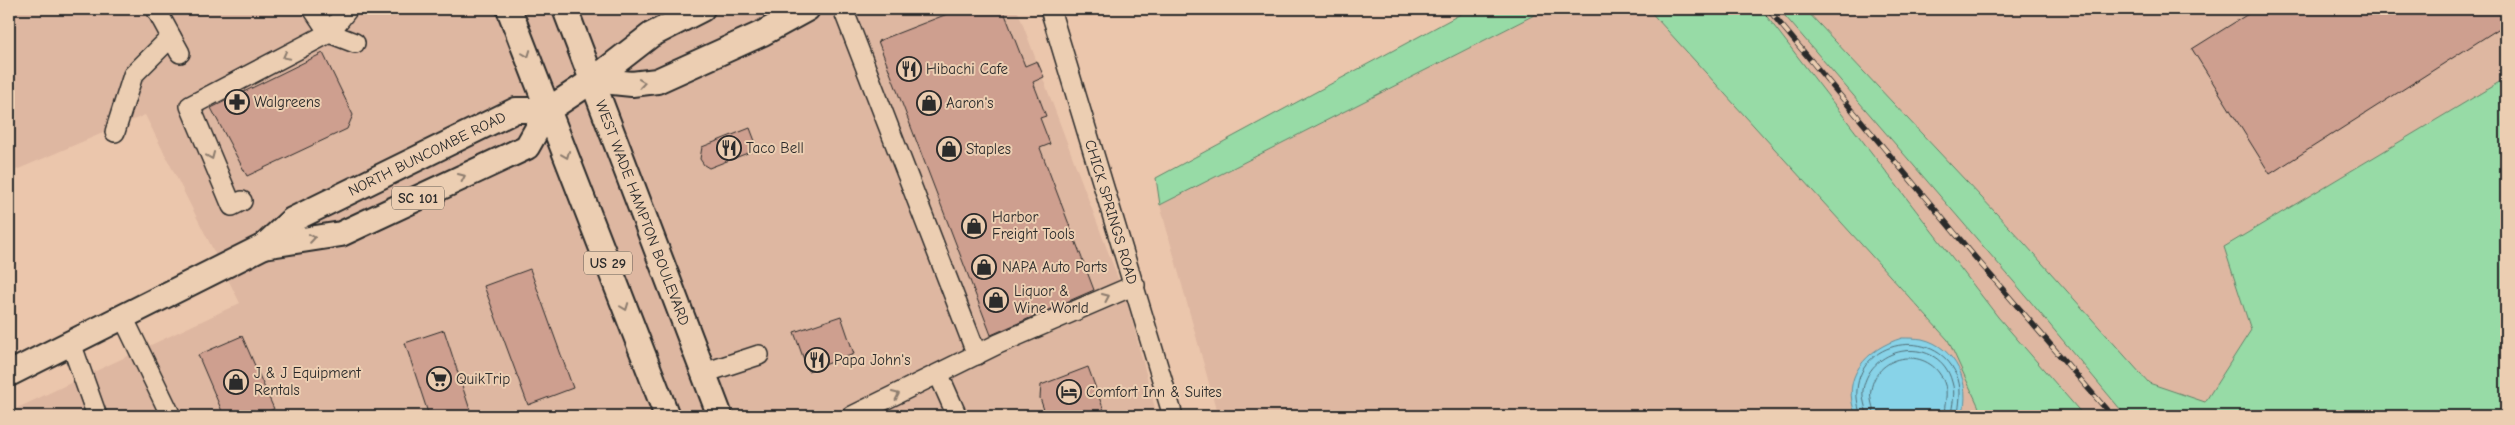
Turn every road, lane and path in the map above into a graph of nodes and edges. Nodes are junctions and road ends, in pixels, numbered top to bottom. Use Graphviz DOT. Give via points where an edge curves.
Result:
graph roads {
  1 [pos="156,9"];
  2 [pos="314,9"];
  3 [pos="348,9"];
  4 [pos="509,9"];
  5 [pos="565,9"];
  6 [pos="702,9"];
  7 [pos="807,9"];
  8 [pos="843,9"];
  9 [pos="1050,9"];
  10 [pos="329,33"];
  11 [pos="355,43"];
  12 [pos="593,80"];
  13 [pos="548,110"];
  14 [pos="115,132"];
  15 [pos="237,203"];
  16 [pos="264,246"];
  17 [pos="1135,285"];
  18 [pos="123,317"];
  19 [pos="71,343"];
  20 [pos="759,355"];
  21 [pos="977,355"];
  22 [pos="704,373"];
  23 [pos="9,374"];
  24 [pos="939,375"];
  25 [pos="170,414"];
  26 [pos="97,416"];
  27 [pos="667,416"];
  28 [pos="720,416"];
  29 [pos="852,416"];
  30 [pos="956,416"];
  31 [pos="1173,416"];
  1 -- 14 [label="street" via="176,45 133,75"];
  2 -- 10 [label="street"];
  3 -- 10 [label="street"];
  4 -- 13 [label="main road, US 29, one-way"];
  5 -- 12 [label="main road, WEST WADE HAMPTON BOULEVARD"];
  6 -- 12 [label="main road" via="651,35"];
  12 -- 7 [label="main road, one-way" via="632,84 656,81 763,33"];
  8 -- 21 [label="street"];
  9 -- 17 [label="street, CHICK SPRINGS ROAD"];
  10 -- 11 [label="street"];
  10 -- 15 [label="street, one-way" via="190,106"];
  12 -- 13 [label="main road"];
  12 -- 22 [label="main road, WEST WADE HAMPTON BOULEVARD"];
  13 -- 16 [label="main road, NORTH BUNCOMBE ROAD / SC 101" via="516,110 292,220"];
  16 -- 13 [label="main road, NORTH BUNCOMBE ROAD / SC 101, one-way" via="341,234 528,147"];
  13 -- 27 [label="main road, US 29, one-way"];
  16 -- 18 [label="main road, NORTH BUNCOMBE ROAD / SC 101"];
  21 -- 17 [label="street, one-way"];
  17 -- 31 [label="street, CHICK SPRINGS ROAD"];
  18 -- 19 [label="main road, NORTH BUNCOMBE ROAD / SC 101"];
  18 -- 25 [label="street"];
  19 -- 23 [label="main road, NORTH BUNCOMBE ROAD / SC 101"];
  19 -- 26 [label="street"];
  20 -- 22 [label="street"];
  21 -- 24 [label="street"];
  22 -- 28 [label="main road, WEST WADE HAMPTON BOULEVARD"];
  29 -- 24 [label="street, one-way"];
  24 -- 30 [label="street"];
}
